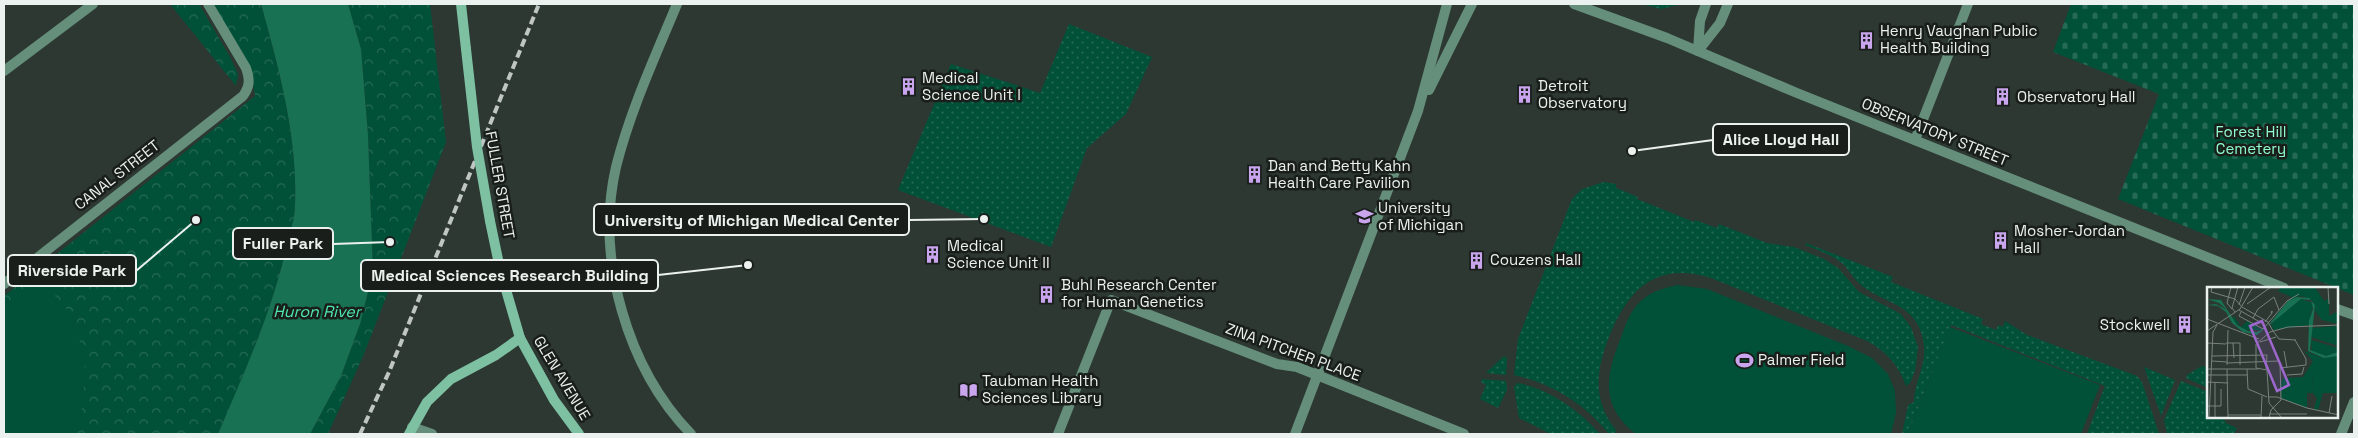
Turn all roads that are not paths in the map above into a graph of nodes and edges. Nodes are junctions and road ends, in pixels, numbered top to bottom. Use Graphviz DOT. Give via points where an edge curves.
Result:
graph roads {
  1 [pos="93,4"];
  2 [pos="208,4"];
  3 [pos="461,4"];
  4 [pos="676,4"];
  5 [pos="1447,4"];
  6 [pos="1472,4"];
  7 [pos="1574,4"];
  8 [pos="1706,4"];
  9 [pos="1728,4"];
  10 [pos="1968,4"];
  11 [pos="1698,51"];
  12 [pos="4,71"];
  13 [pos="1418,111"];
  14 [pos="1915,140"];
  15 [pos="4,284"];
  16 [pos="2282,287"];
  17 [pos="2338,309"];
  18 [pos="2354,316"];
  19 [pos="520,338"];
  20 [pos="1318,376"];
  21 [pos="2354,402"];
  22 [pos="410,431"];
  23 [pos="432,434"];
  24 [pos="579,434"];
  25 [pos="691,434"];
  26 [pos="1058,434"];
  27 [pos="1295,434"];
  28 [pos="1464,434"];
  29 [pos="2341,434"];
  1 -- 12 [label="street"];
  2 -- 15 [label="street, CANAL STREET" via="246,68 248,89 243,96"];
  3 -- 19 [label="main road, FULLER STREET, bridge" via="490,221"];
  4 -- 25 [label="street" via="625,136 616,169 610,224 614,277 624,321 645,369 674,417"];
  5 -- 13 [label="street"];
  6 -- 13 [label="street"];
  7 -- 11 [label="street, OBSERVATORY STREET"];
  8 -- 11 [label="street" via="1700,21"];
  9 -- 11 [label="street" via="1720,23"];
  10 -- 14 [label="street"];
  11 -- 14 [label="street, OBSERVATORY STREET"];
  13 -- 20 [label="street"];
  14 -- 16 [label="street, OBSERVATORY STREET"];
  17 -- 18 [label="street"];
  19 -- 22 [label="main road" via="450,379 427,402"];
  19 -- 24 [label="main road, GLEN AVENUE" via="554,400"];
  20 -- 26 [label="street, ZINA PITCHER PLACE" via="1277,364 1111,300"];
  20 -- 27 [label="street"];
  20 -- 28 [label="street, ZINA PITCHER PLACE"];
  21 -- 29 [label="street"];
  22 -- 23 [label="street"];
}
